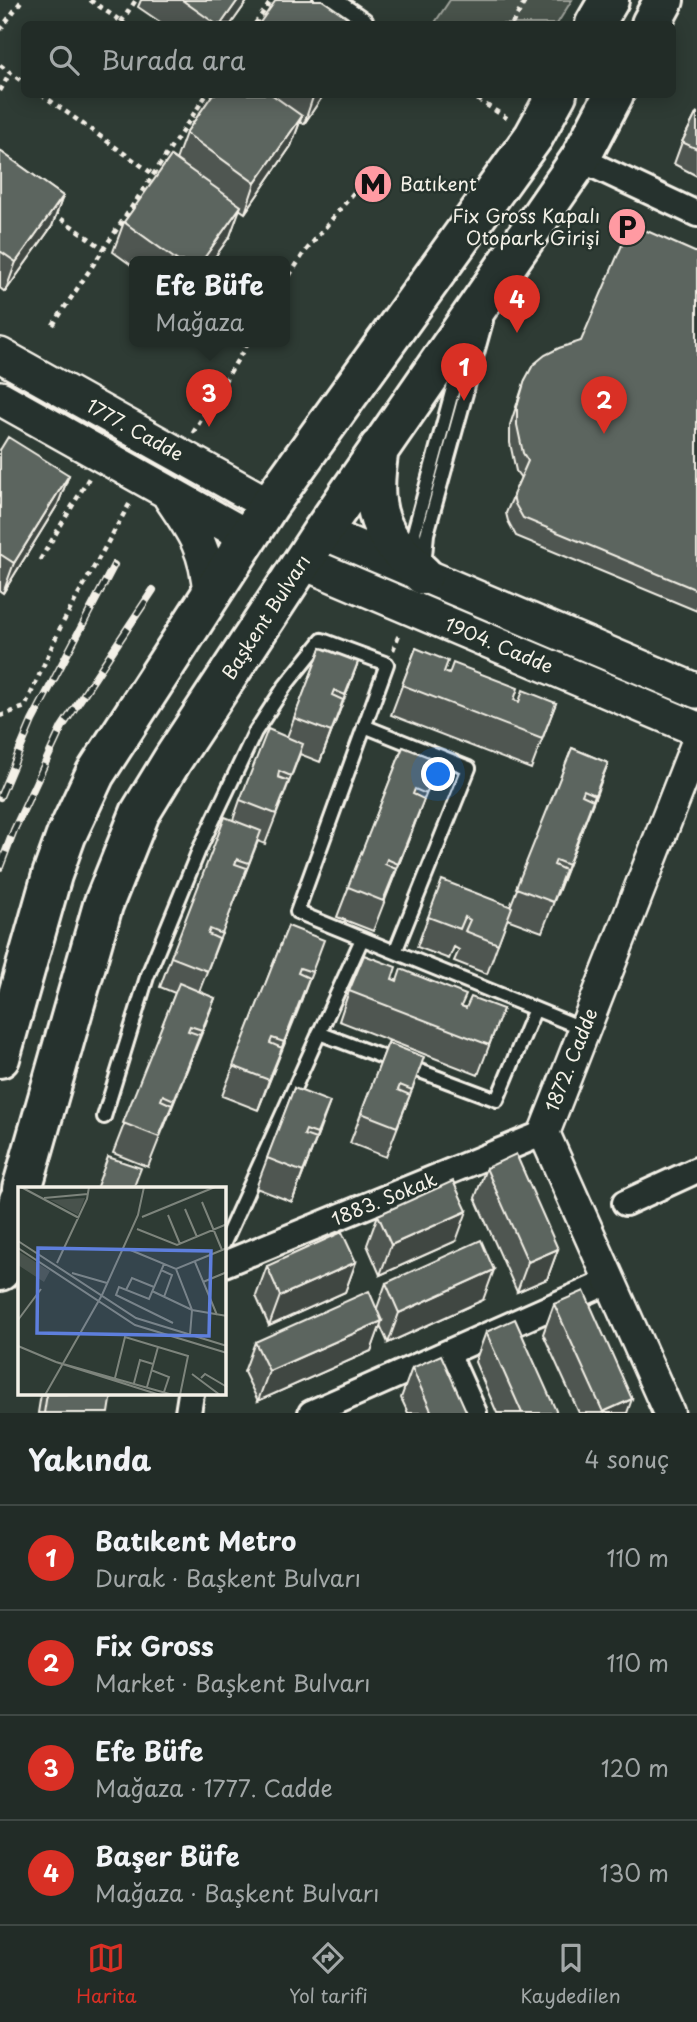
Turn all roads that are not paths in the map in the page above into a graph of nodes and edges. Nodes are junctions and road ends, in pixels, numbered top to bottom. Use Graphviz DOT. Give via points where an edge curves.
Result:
graph roads {
  1 [pos="326,0"];
  2 [pos="609,0"];
  3 [pos="664,0"];
  4 [pos="357,21"];
  5 [pos="597,21"];
  6 [pos="653,21"];
  7 [pos="555,98"];
  8 [pos="612,98"];
  9 [pos="580,159"];
  10 [pos="697,214"];
  11 [pos="497,278"];
  12 [pos="475,311"];
  13 [pos="0,355"];
  14 [pos="0,398"];
  15 [pos="379,448"];
  16 [pos="156,486"];
  17 [pos="269,505"];
  18 [pos="247,537"];
  19 [pos="312,547"];
  20 [pos="424,575"];
  21 [pos="210,594"];
  22 [pos="697,691"];
  23 [pos="364,726"];
  24 [pos="697,729"];
  25 [pos="697,742"];
  26 [pos="362,939"];
  27 [pos="395,952"];
  28 [pos="535,1009"];
  29 [pos="584,1029"];
  30 [pos="319,1033"];
  31 [pos="0,1058"];
  32 [pos="104,1117"];
  33 [pos="544,1133"];
  34 [pos="697,1170"];
  35 [pos="23,1187"];
  36 [pos="625,1203"];
  37 [pos="18,1205"];
  38 [pos="226,1239"];
  39 [pos="8,1258"];
  40 [pos="226,1263"];
  41 [pos="610,1281"];
  42 [pos="447,1353"];
  43 [pos="191,1395"];
  44 [pos="188,1413"];
  45 [pos="311,1413"];
  46 [pos="474,1413"];
  47 [pos="669,1413"];
  1 -- 4 [label="street"];
  2 -- 5 [label="main road"];
  3 -- 6 [label="main road"];
  7 -- 17 [label="main road" via="534,136"];
  8 -- 9 [label="main road, Başkent Bulvarı"];
  9 -- 10 [label="street"];
  9 -- 11 [label="main road, Başkent Bulvarı"];
  11 -- 12 [label="main road, Başkent Bulvarı"];
  11 -- 20 [label="lane" via="427,534"];
  12 -- 15 [label="main road, Başkent Bulvarı"];
  12 -- 20 [label="lane" via="414,532"];
  13 -- 17 [label="main road, 1777. Cadde"];
  14 -- 16 [label="main road, 1777. Cadde"];
  15 -- 19 [label="main road, Başkent Bulvarı"];
  15 -- 20 [label="main road" via="375,496 380,522 399,553"];
  16 -- 18 [label="main road, 1777. Cadde"];
  16 -- 21 [label="main road" via="192,528 205,557"];
  17 -- 18 [label="main road"];
  17 -- 19 [label="main road"];
  18 -- 19 [label="main road"];
  18 -- 21 [label="main road"];
  19 -- 20 [label="main road, 1904. Cadde"];
  19 -- 24 [label="main road, 1904. Cadde"];
  19 -- 35 [label="main road, Başkent Bulvarı" via="161,778 128,838 103,905"];
  20 -- 22 [label="main road, 1904. Cadde"];
  21 -- 31 [label="main road" via="112,745 81,802 52,875"];
  23 -- 26 [label="lane" via="297,912"];
  23 -- 27 [label="lane" via="469,768"];
  23 -- 32 [label="lane" via="387,664 322,640 256,732 199,850 146,977"];
  25 -- 29 [label="street, 1872. Cadde"];
  26 -- 27 [label="lane"];
  26 -- 30 [label="lane"];
  27 -- 28 [label="lane"];
  28 -- 29 [label="lane"];
  28 -- 30 [label="lane" via="497,1100"];
  29 -- 33 [label="street, 1872. Cadde"];
  30 -- 38 [label="lane"];
  33 -- 40 [label="street, 1883. Sokak"];
  33 -- 41 [label="street, 1872. Cadde"];
  34 -- 36 [label="street"];
  37 -- 39 [label="main road"];
  41 -- 42 [label="street"];
  41 -- 47 [label="street, 1872. Cadde"];
  42 -- 45 [label="street"];
  42 -- 46 [label="street"];
  43 -- 44 [label="street"];
}
